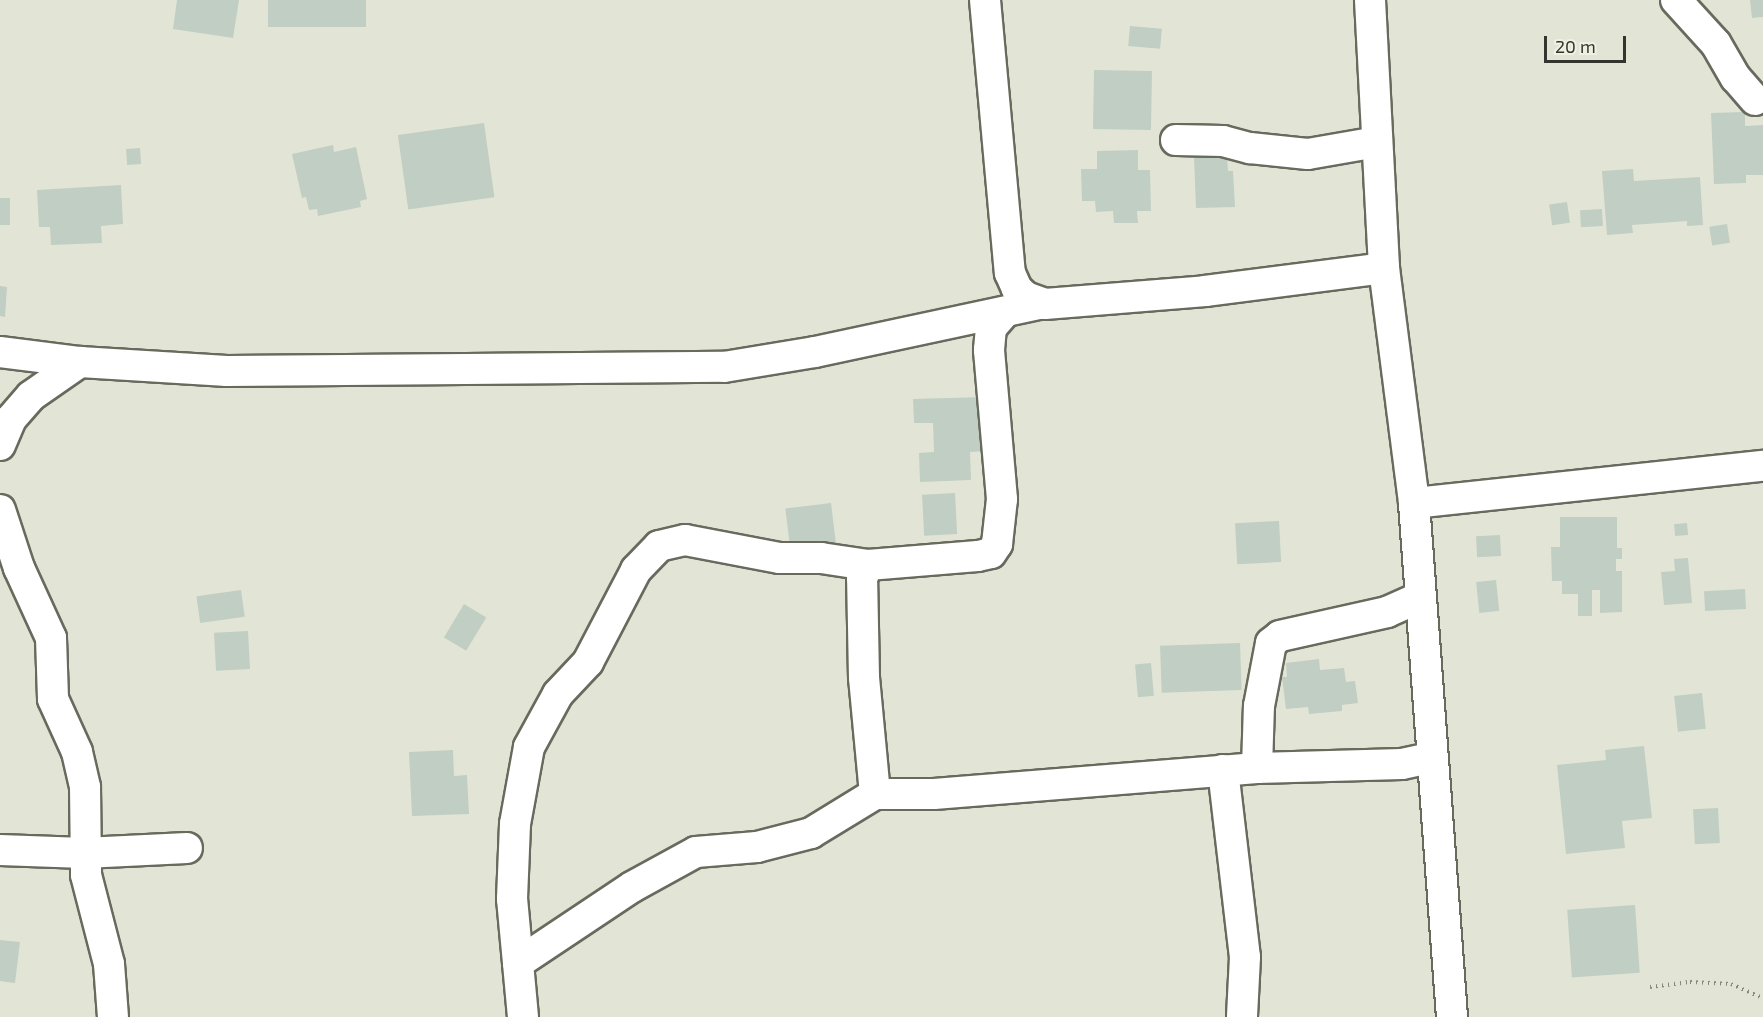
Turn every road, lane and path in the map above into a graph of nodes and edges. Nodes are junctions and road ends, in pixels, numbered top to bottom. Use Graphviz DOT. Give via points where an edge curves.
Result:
graph roads {
  1 [pos="985,0"];
  2 [pos="1370,0"];
  3 [pos="1676,0"];
  4 [pos="1755,100"];
  5 [pos="1176,140"];
  6 [pos="1377,142"];
  7 [pos="1384,268"];
  8 [pos="1038,304"];
  9 [pos="1005,312"];
  10 [pos="0,352"];
  11 [pos="80,362"];
  12 [pos="4,419"];
  13 [pos="1763,466"];
  14 [pos="1414,503"];
  15 [pos="0,510"];
  16 [pos="868,565"];
  17 [pos="1419,598"];
  18 [pos="1431,758"];
  19 [pos="1257,768"];
  20 [pos="1223,770"];
  21 [pos="875,794"];
  22 [pos="187,848"];
  23 [pos="0,850"];
  24 [pos="84,853"];
  25 [pos="518,963"];
  26 [pos="1650,987"];
  27 [pos="1763,998"];
  28 [pos="112,1017"];
  29 [pos="523,1017"];
  30 [pos="1242,1017"];
  31 [pos="1452,1017"];
  1 -- 8 [label="street" via="1010,273 1017,289"];
  2 -- 6 [label="street"];
  3 -- 4 [label="street" via="1716,44 1736,78"];
  5 -- 6 [label="street" via="1223,141 1308,154"];
  6 -- 7 [label="street"];
  7 -- 8 [label="street" via="1205,291"];
  7 -- 14 [label="street"];
  8 -- 9 [label="street"];
  9 -- 11 [label="street" via="724,367 227,370"];
  9 -- 16 [label="street" via="991,328 989,350 1002,500 997,544 991,553 978,556"];
  10 -- 11 [label="street"];
  11 -- 12 [label="street"];
  13 -- 14 [label="street"];
  14 -- 17 [label="street"];
  15 -- 24 [label="street" via="19,568 51,638 53,699 77,752 85,788"];
  16 -- 21 [label="street" via="862,578 864,678"];
  16 -- 25 [label="street" via="821,558 779,558 685,540 651,552 636,570 588,662 558,694 529,747 514,824 512,899"];
  17 -- 18 [label="street"];
  17 -- 19 [label="street" via="1387,612 1280,636 1271,643 1259,706"];
  18 -- 19 [label="street" via="1402,764"];
  18 -- 31 [label="street"];
  19 -- 20 [label="street"];
  20 -- 21 [label="street" via="934,794"];
  20 -- 30 [label="street" via="1245,957"];
  21 -- 25 [label="street" via="811,833 757,847 696,852 632,887"];
  22 -- 24 [label="street"];
  23 -- 24 [label="street"];
  24 -- 28 [label="street" via="95,916 109,964"];
  25 -- 29 [label="street"];
  26 -- 27 [label="path" via="1690,982 1731,984"];
}
